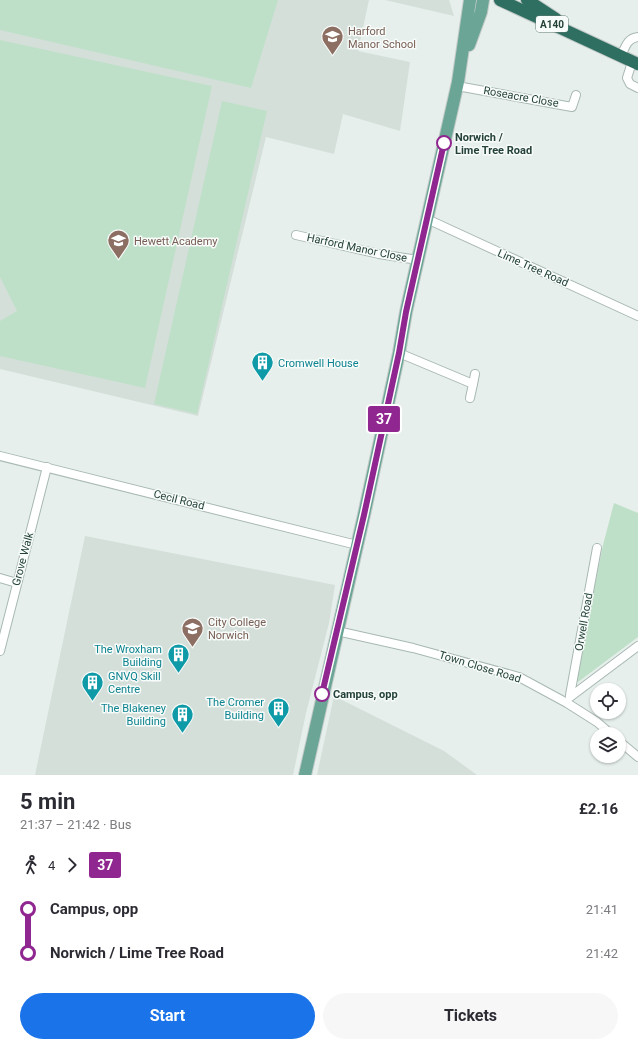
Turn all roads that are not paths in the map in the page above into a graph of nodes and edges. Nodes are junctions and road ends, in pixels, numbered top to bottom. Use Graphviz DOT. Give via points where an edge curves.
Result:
graph roads {
  1 [pos="470,0"];
  2 [pos="483,0"];
  3 [pos="500,0"];
  4 [pos="527,0"];
  5 [pos="638,37"];
  6 [pos="589,41"];
  7 [pos="620,56"];
  8 [pos="635,63"];
  9 [pos="461,67"];
  10 [pos="457,86"];
  11 [pos="638,88"];
  12 [pos="576,95"];
  13 [pos="427,219"];
  14 [pos="296,235"];
  15 [pos="418,260"];
  16 [pos="638,316"];
  17 [pos="399,353"];
  18 [pos="475,374"];
  19 [pos="473,384"];
  20 [pos="470,398"];
  21 [pos="0,456"];
  22 [pos="47,467"];
  23 [pos="357,545"];
  24 [pos="597,548"];
  25 [pos="0,578"];
  26 [pos="17,583"];
  27 [pos="337,631"];
  28 [pos="638,646"];
  29 [pos="0,651"];
  30 [pos="569,699"];
  31 [pos="603,727"];
  32 [pos="626,747"];
  33 [pos="638,757"];
  34 [pos="305,775"];
  1 -- 9 [label="main road"];
  2 -- 9 [label="main road" via="480,16"];
  3 -- 6 [label="highway, A140"];
  4 -- 6 [label="highway, A140"];
  5 -- 7 [label="street" via="627,42"];
  6 -- 7 [label="highway, A140"];
  7 -- 8 [label="highway, A140"];
  8 -- 11 [label="street" via="627,78 630,84"];
  9 -- 10 [label="main road"];
  10 -- 12 [label="street, Roseacre Close" via="572,107"];
  10 -- 13 [label="main road"];
  13 -- 15 [label="main road"];
  13 -- 16 [label="street, Lime Tree Road"];
  14 -- 15 [label="street, Harford Manor Close"];
  15 -- 17 [label="main road"];
  17 -- 19 [label="street"];
  17 -- 23 [label="main road"];
  18 -- 19 [label="street"];
  19 -- 20 [label="street"];
  21 -- 22 [label="street, Cecil Road"];
  22 -- 23 [label="street, Cecil Road"];
  22 -- 26 [label="street, Grove Walk"];
  23 -- 27 [label="main road"];
  24 -- 30 [label="street, Orwell Road"];
  25 -- 26 [label="street"];
  26 -- 29 [label="street, Grove Walk"];
  27 -- 30 [label="street, Town Close Road" via="413,648 520,677"];
  27 -- 34 [label="main road"];
  28 -- 30 [label="street"];
  30 -- 31 [label="street, Town Close Road"];
  32 -- 33 [label="street"];
}
